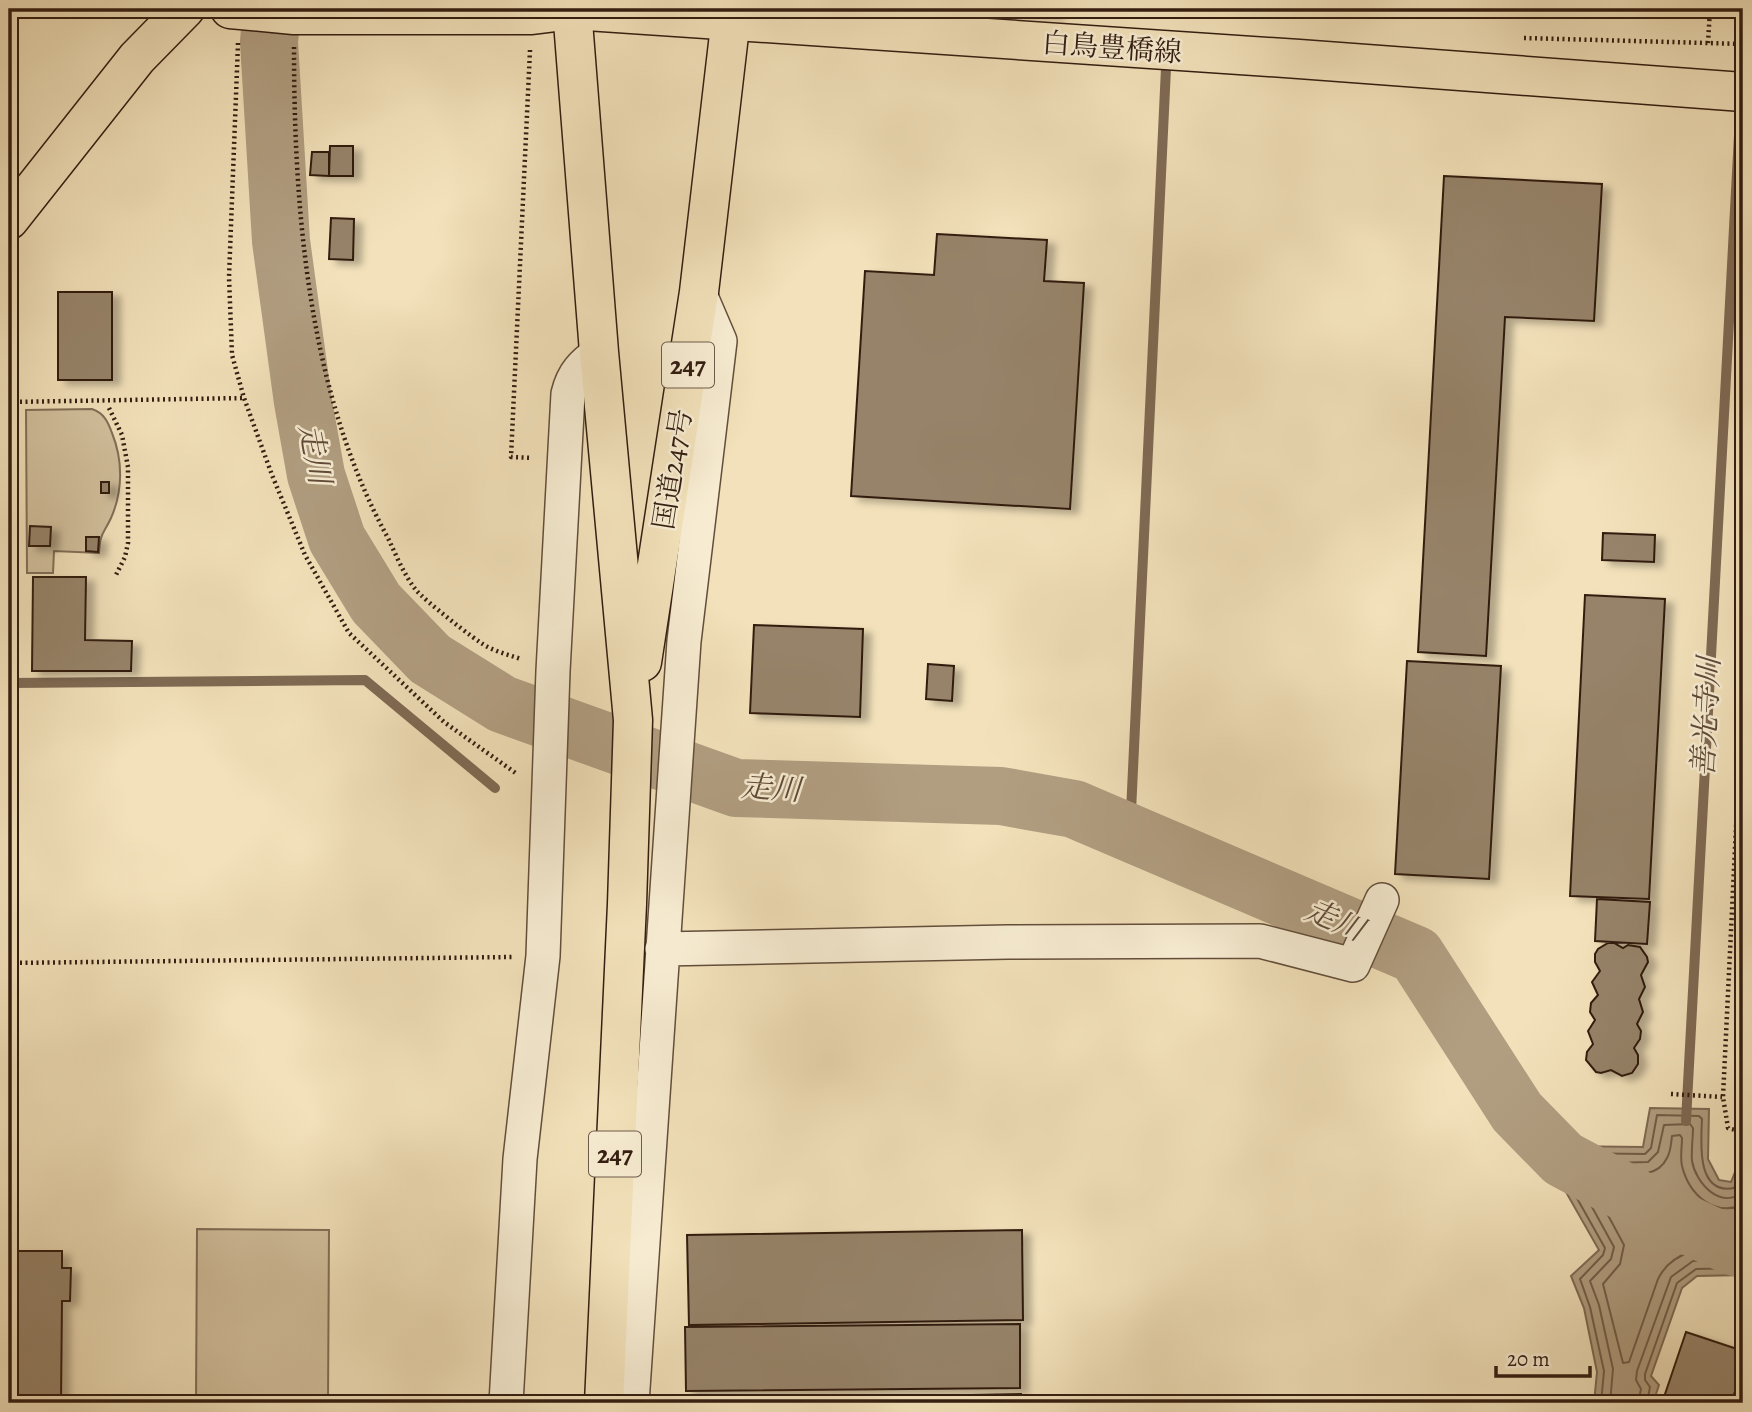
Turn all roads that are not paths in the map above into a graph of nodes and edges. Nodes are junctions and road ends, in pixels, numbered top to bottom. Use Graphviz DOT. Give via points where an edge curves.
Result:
graph roads {
  1 [pos="185,9"];
  2 [pos="572,9"];
  3 [pos="236,10"];
  4 [pos="731,15"];
  5 [pos="1743,92"];
  6 [pos="9,220"];
  7 [pos="699,292"];
  8 [pos="599,352"];
  9 [pos="633,720"];
  10 [pos="1382,900"];
  11 [pos="662,949"];
  12 [pos="506,1403"];
  13 [pos="604,1403"];
  14 [pos="632,1403"];
  1 -- 6 [label="main road" via="137,58"];
  2 -- 3 [label="main road, 白鳥豊橋線" via="532,15 294,15"];
  2 -- 4 [label="main road, 白鳥豊橋線"];
  2 -- 8 [label="main road, 国道247号 / 247"];
  4 -- 5 [label="main road, 白鳥豊橋線"];
  4 -- 7 [label="main road, 国道247号 / 247"];
  7 -- 9 [label="main road, 国道247号 / 247"];
  7 -- 11 [label="street" via="720,341 684,640"];
  8 -- 9 [label="main road, 国道247号 / 247"];
  8 -- 12 [label="street" via="580,367 568,394 543,956 520,1159"];
  9 -- 13 [label="main road, 国道247号 / 247"];
  10 -- 11 [label="street" via="1353,965 1260,941"];
  11 -- 14 [label="street"];
}
